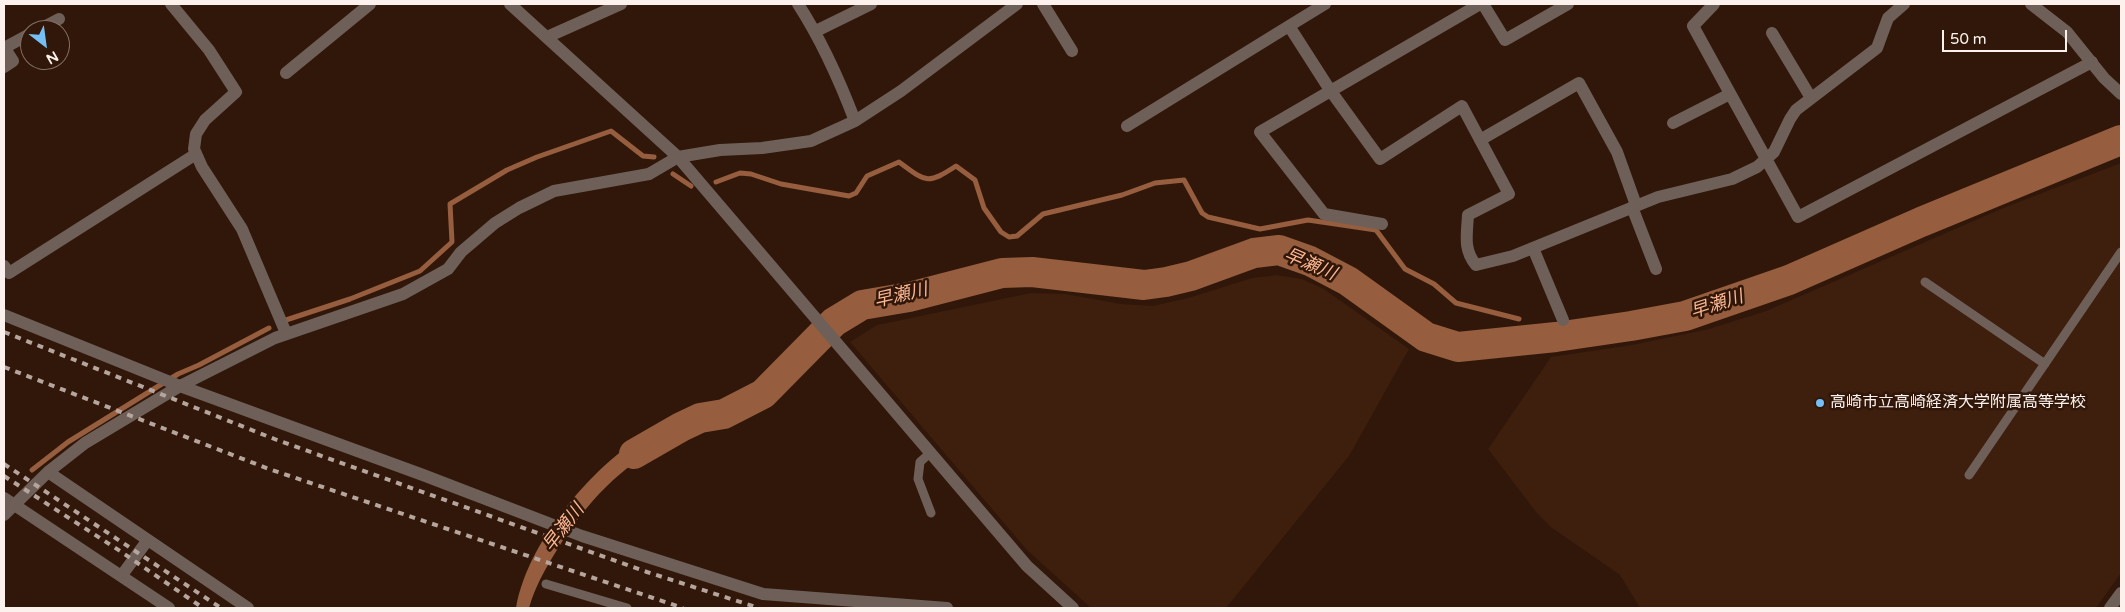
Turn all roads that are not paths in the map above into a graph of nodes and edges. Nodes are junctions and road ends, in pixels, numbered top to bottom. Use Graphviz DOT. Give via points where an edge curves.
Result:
graph roads {
  1 [pos="171,4"];
  2 [pos="370,4"];
  3 [pos="510,4"];
  4 [pos="621,4"];
  5 [pos="798,4"];
  6 [pos="871,4"];
  7 [pos="1017,4"];
  8 [pos="1043,4"];
  9 [pos="1325,4"];
  10 [pos="1481,4"];
  11 [pos="1568,4"];
  12 [pos="1714,4"];
  13 [pos="1904,4"];
  14 [pos="2031,4"];
  15 [pos="1289,26"];
  16 [pos="816,32"];
  17 [pos="1772,33"];
  18 [pos="547,38"];
  19 [pos="20,39"];
  20 [pos="4,47"];
  21 [pos="1072,51"];
  22 [pos="2092,62"];
  23 [pos="4,67"];
  24 [pos="286,73"];
  25 [pos="1330,90"];
  26 [pos="1730,94"];
  27 [pos="2121,94"];
  28 [pos="1811,98"];
  29 [pos="855,121"];
  30 [pos="1673,123"];
  31 [pos="1127,126"];
  32 [pos="1480,140"];
  33 [pos="196,154"];
  34 [pos="678,157"];
  35 [pos="1766,159"];
  36 [pos="1634,206"];
  37 [pos="1382,224"];
  38 [pos="1533,248"];
  39 [pos="2121,252"];
  40 [pos="4,266"];
  41 [pos="1656,268"];
  42 [pos="1925,282"];
  43 [pos="4,315"];
  44 [pos="1563,320"];
  45 [pos="286,333"];
  46 [pos="2045,364"];
  47 [pos="180,386"];
  48 [pos="930,453"];
  49 [pos="48,472"];
  50 [pos="1969,475"];
  51 [pos="4,498"];
  52 [pos="15,505"];
  53 [pos="931,513"];
  54 [pos="4,515"];
  55 [pos="147,541"];
  56 [pos="122,576"];
  57 [pos="546,584"];
  58 [pos="2121,593"];
  59 [pos="818,603"];
  60 [pos="169,608"];
  61 [pos="248,608"];
  62 [pos="627,608"];
  63 [pos="947,608"];
  64 [pos="1071,608"];
  65 [pos="2110,608"];
  1 -- 33 [label="street" via="209,50 236,92 205,120 196,134"];
  2 -- 24 [label="street"];
  3 -- 18 [label="street"];
  4 -- 18 [label="street"];
  5 -- 16 [label="street"];
  6 -- 16 [label="street"];
  7 -- 29 [label="street" via="901,91"];
  8 -- 21 [label="street"];
  9 -- 15 [label="street"];
  10 -- 11 [label="street" via="1505,40"];
  10 -- 25 [label="street"];
  12 -- 26 [label="street" via="1693,26"];
  13 -- 28 [label="street" via="1888,18 1877,48"];
  14 -- 22 [label="street" via="2066,32"];
  15 -- 25 [label="street"];
  15 -- 31 [label="street"];
  16 -- 29 [label="street"];
  17 -- 28 [label="street"];
  18 -- 34 [label="street"];
  19 -- 20 [label="street"];
  20 -- 23 [label="street" via="13,61"];
  22 -- 27 [label="street"];
  22 -- 35 [label="street" via="1798,216"];
  25 -- 32 [label="street" via="1380,159 1462,106"];
  25 -- 37 [label="street" via="1260,132 1324,214"];
  26 -- 30 [label="street"];
  26 -- 35 [label="street"];
  28 -- 35 [label="street" via="1796,110 1774,152"];
  29 -- 34 [label="street" via="811,141"];
  32 -- 36 [label="street" via="1579,83 1617,152"];
  32 -- 38 [label="street" via="1509,194 1468,215 1466,241 1470,258 1476,265 1486,264"];
  33 -- 40 [label="street" via="9,273"];
  33 -- 45 [label="street" via="242,229"];
  34 -- 45 [label="street" via="649,174 554,191 495,223 461,252 448,269 403,294"];
  34 -- 48 [label="street"];
  35 -- 36 [label="street" via="1732,179"];
  36 -- 38 [label="street"];
  36 -- 41 [label="street"];
  38 -- 44 [label="street"];
  39 -- 46 [label="lane"];
  42 -- 46 [label="lane"];
  43 -- 47 [label="street"];
  45 -- 47 [label="street"];
  46 -- 50 [label="lane"];
  47 -- 49 [label="street" via="85,443"];
  47 -- 59 [label="street" via="551,524 763,594"];
  48 -- 53 [label="lane" via="920,462 918,479"];
  48 -- 64 [label="street" via="1027,566"];
  49 -- 52 [label="street"];
  49 -- 55 [label="street"];
  51 -- 52 [label="street"];
  52 -- 54 [label="street"];
  52 -- 56 [label="street"];
  55 -- 56 [label="street"];
  55 -- 61 [label="street"];
  56 -- 60 [label="street"];
  57 -- 62 [label="lane"];
  58 -- 65 [label="street"];
  59 -- 63 [label="street"];
}
